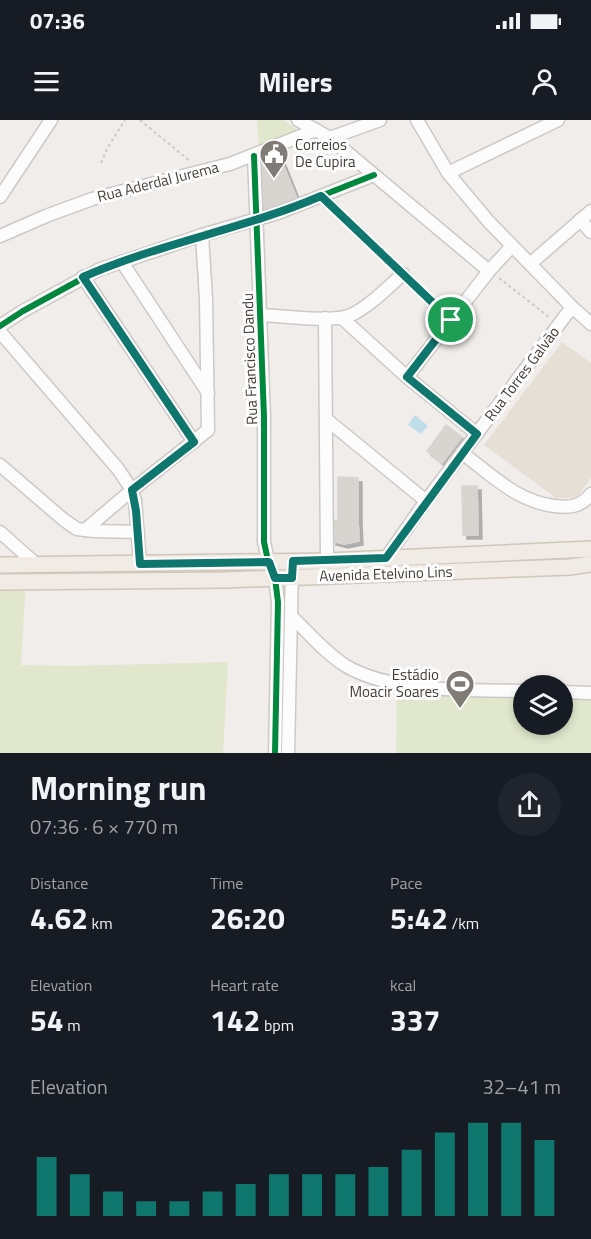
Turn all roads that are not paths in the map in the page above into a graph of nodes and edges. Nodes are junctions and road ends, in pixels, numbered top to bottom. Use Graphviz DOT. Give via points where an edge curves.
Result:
graph roads {
  1 [pos="51,120"];
  2 [pos="298,120"];
  3 [pos="380,120"];
  4 [pos="417,120"];
  5 [pos="558,120"];
  6 [pos="316,130"];
  7 [pos="330,138"];
  8 [pos="254,156"];
  9 [pos="448,173"];
  10 [pos="374,175"];
  11 [pos="0,196"];
  12 [pos="591,211"];
  13 [pos="256,220"];
  14 [pos="580,220"];
  15 [pos="2,230"];
  16 [pos="591,232"];
  17 [pos="202,235"];
  18 [pos="512,246"];
  19 [pos="122,262"];
  20 [pos="530,264"];
  21 [pos="489,271"];
  22 [pos="403,274"];
  23 [pos="83,277"];
  24 [pos="572,307"];
  25 [pos="261,315"];
  26 [pos="325,318"];
  27 [pos="342,318"];
  28 [pos="591,324"];
  29 [pos="0,326"];
  30 [pos="0,332"];
  31 [pos="407,377"];
  32 [pos="208,394"];
  33 [pos="326,419"];
  34 [pos="477,434"];
  35 [pos="194,442"];
  36 [pos="462,453"];
  37 [pos="0,465"];
  38 [pos="132,490"];
  39 [pos="591,494"];
  40 [pos="426,501"];
  41 [pos="85,530"];
  42 [pos="0,532"];
  43 [pos="138,532"];
  44 [pos="591,549"];
  45 [pos="526,553"];
  46 [pos="386,558"];
  47 [pos="293,561"];
  48 [pos="327,561"];
  49 [pos="269,562"];
  50 [pos="36,564"];
  51 [pos="140,564"];
  52 [pos="174,564"];
  53 [pos="591,564"];
  54 [pos="0,565"];
  55 [pos="527,568"];
  56 [pos="275,578"];
  57 [pos="292,578"];
  58 [pos="174,580"];
  59 [pos="0,582"];
  60 [pos="291,616"];
  61 [pos="513,691"];
  62 [pos="573,692"];
  63 [pos="591,693"];
  64 [pos="275,753"];
  65 [pos="288,753"];
  1 -- 11 [label="street"];
  2 -- 6 [label="street"];
  3 -- 7 [label="street"];
  4 -- 9 [label="street"];
  5 -- 9 [label="street"];
  6 -- 7 [label="street"];
  6 -- 8 [label="street, Rua Aderdal Jurema"];
  7 -- 10 [label="street"];
  8 -- 13 [label="street, Rua Francisco Dandu"];
  8 -- 15 [label="street, Rua Aderdal Jurema" via="92,199"];
  9 -- 18 [label="street"];
  10 -- 13 [label="street"];
  10 -- 21 [label="street"];
  12 -- 14 [label="street"];
  13 -- 17 [label="street"];
  13 -- 25 [label="street, Rua Francisco Dandu"];
  14 -- 16 [label="street"];
  14 -- 20 [label="street"];
  17 -- 19 [label="street"];
  17 -- 32 [label="street"];
  18 -- 20 [label="street"];
  18 -- 21 [label="street"];
  19 -- 23 [label="street"];
  19 -- 32 [label="street"];
  20 -- 24 [label="street"];
  21 -- 31 [label="street"];
  22 -- 27 [label="street" via="363,307"];
  23 -- 29 [label="street"];
  23 -- 35 [label="street"];
  24 -- 28 [label="street"];
  24 -- 34 [label="street, Rua Torres Galvão"];
  25 -- 26 [label="street"];
  25 -- 49 [label="street, Rua Francisco Dandu" via="264,542"];
  26 -- 27 [label="street"];
  26 -- 33 [label="street"];
  27 -- 31 [label="street"];
  30 -- 38 [label="street"];
  31 -- 34 [label="street"];
  32 -- 35 [label="street" via="209,428"];
  33 -- 40 [label="street"];
  33 -- 48 [label="street"];
  34 -- 36 [label="street, Rua Torres Galvão"];
  35 -- 38 [label="street"];
  36 -- 39 [label="street" via="528,501 574,507"];
  36 -- 40 [label="street, Rua Torres Galvão"];
  37 -- 41 [label="street" via="64,520"];
  38 -- 41 [label="street"];
  38 -- 43 [label="street"];
  40 -- 46 [label="street, Rua Torres Galvão"];
  41 -- 43 [label="street"];
  42 -- 50 [label="street"];
  43 -- 51 [label="street"];
  44 -- 45 [label="main road, Avenida Etelvino Lins"];
  45 -- 46 [label="main road, Avenida Etelvino Lins"];
  45 -- 55 [label="main road"];
  46 -- 48 [label="main road, Avenida Etelvino Lins"];
  47 -- 48 [label="main road, Avenida Etelvino Lins"];
  47 -- 49 [label="main road, Avenida Etelvino Lins"];
  47 -- 57 [label="street"];
  49 -- 52 [label="main road, Avenida Etelvino Lins"];
  49 -- 56 [label="street, Rua Francisco Dandu"];
  50 -- 51 [label="main road, Avenida Etelvino Lins"];
  50 -- 54 [label="main road, Avenida Etelvino Lins"];
  51 -- 52 [label="main road, Avenida Etelvino Lins"];
  52 -- 58 [label="main road"];
  53 -- 55 [label="main road, Avenida Etelvino Lins"];
  55 -- 57 [label="main road, Avenida Etelvino Lins"];
  56 -- 57 [label="main road, Avenida Etelvino Lins"];
  56 -- 58 [label="main road, Avenida Etelvino Lins"];
  56 -- 64 [label="street, Rua Francisco Dandu"];
  57 -- 60 [label="street"];
  58 -- 59 [label="main road, Avenida Etelvino Lins"];
  60 -- 61 [label="street" via="334,658 364,674 422,687"];
  60 -- 65 [label="street"];
  62 -- 63 [label="street"];
}
